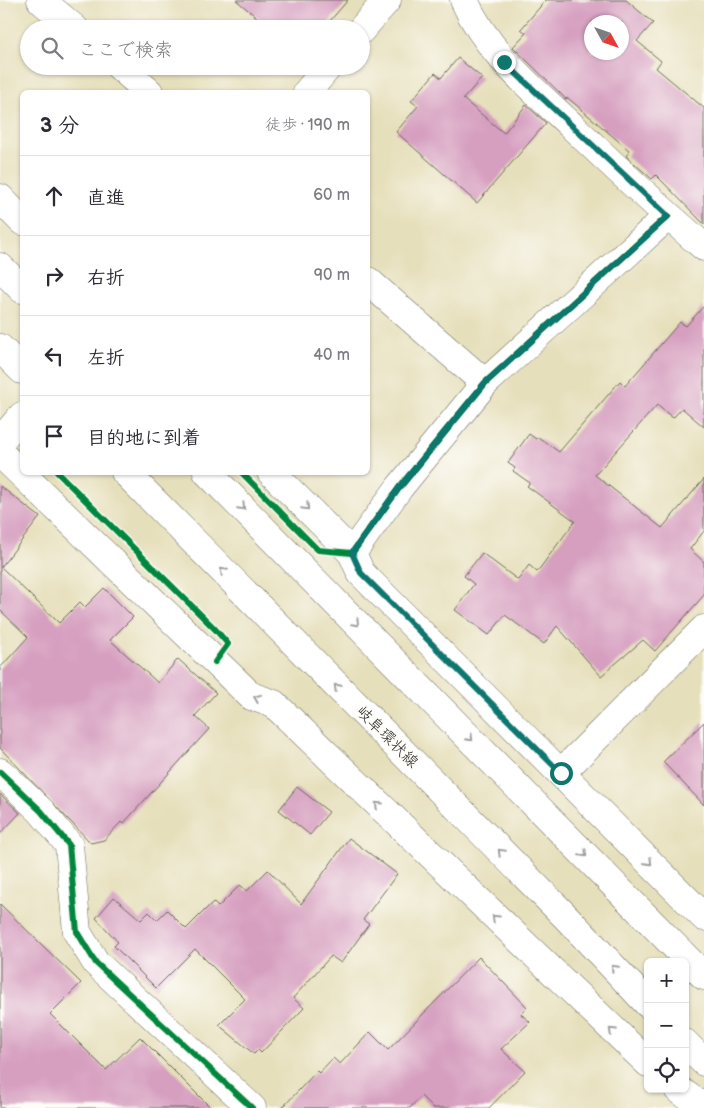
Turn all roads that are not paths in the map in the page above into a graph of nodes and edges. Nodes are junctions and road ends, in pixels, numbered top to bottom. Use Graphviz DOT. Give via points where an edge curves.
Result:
graph roads {
  1 [pos="41,0"];
  2 [pos="387,0"];
  3 [pos="464,0"];
  4 [pos="64,20"];
  5 [pos="370,20"];
  6 [pos="129,75"];
  7 [pos="322,75"];
  8 [pos="147,90"];
  9 [pos="309,90"];
  10 [pos="0,198"];
  11 [pos="668,216"];
  12 [pos="20,219"];
  13 [pos="704,247"];
  14 [pos="0,267"];
  15 [pos="370,283"];
  16 [pos="20,287"];
  17 [pos="0,348"];
  18 [pos="20,368"];
  19 [pos="485,383"];
  20 [pos="7,437"];
  21 [pos="20,451"];
  22 [pos="43,475"];
  23 [pos="127,475"];
  24 [pos="210,475"];
  25 [pos="274,475"];
  26 [pos="352,553"];
  27 [pos="704,629"];
  28 [pos="0,772"];
  29 [pos="561,773"];
  30 [pos="704,917"];
  31 [pos="704,976"];
  32 [pos="647,1003"];
  33 [pos="689,1047"];
  34 [pos="644,1059"];
  35 [pos="704,1062"];
  36 [pos="683,1093"];
  37 [pos="252,1108"];
  38 [pos="704,1108"];
  1 -- 4 [label="main road"];
  2 -- 5 [label="main road"];
  3 -- 11 [label="main road" via="473,19 504,62"];
  6 -- 8 [label="main road"];
  7 -- 9 [label="main road"];
  10 -- 12 [label="main road"];
  11 -- 13 [label="main road"];
  11 -- 19 [label="main road"];
  14 -- 16 [label="main road"];
  15 -- 19 [label="main road"];
  17 -- 18 [label="main road"];
  19 -- 26 [label="main road" via="399,488"];
  21 -- 20 [label="main road, one-way"];
  34 -- 22 [label="main road, one-way" via="274,704 251,696"];
  32 -- 23 [label="main road, 岐阜環状線, one-way" via="569,920"];
  24 -- 31 [label="main road, one-way"];
  25 -- 26 [label="main road, one-way"];
  26 -- 29 [label="main road" via="361,573"];
  27 -- 29 [label="main road"];
  28 -- 37 [label="main road" via="69,845 77,932 96,963"];
  29 -- 30 [label="main road, one-way"];
  33 -- 35 [label="main road"];
  36 -- 38 [label="main road"];
}
